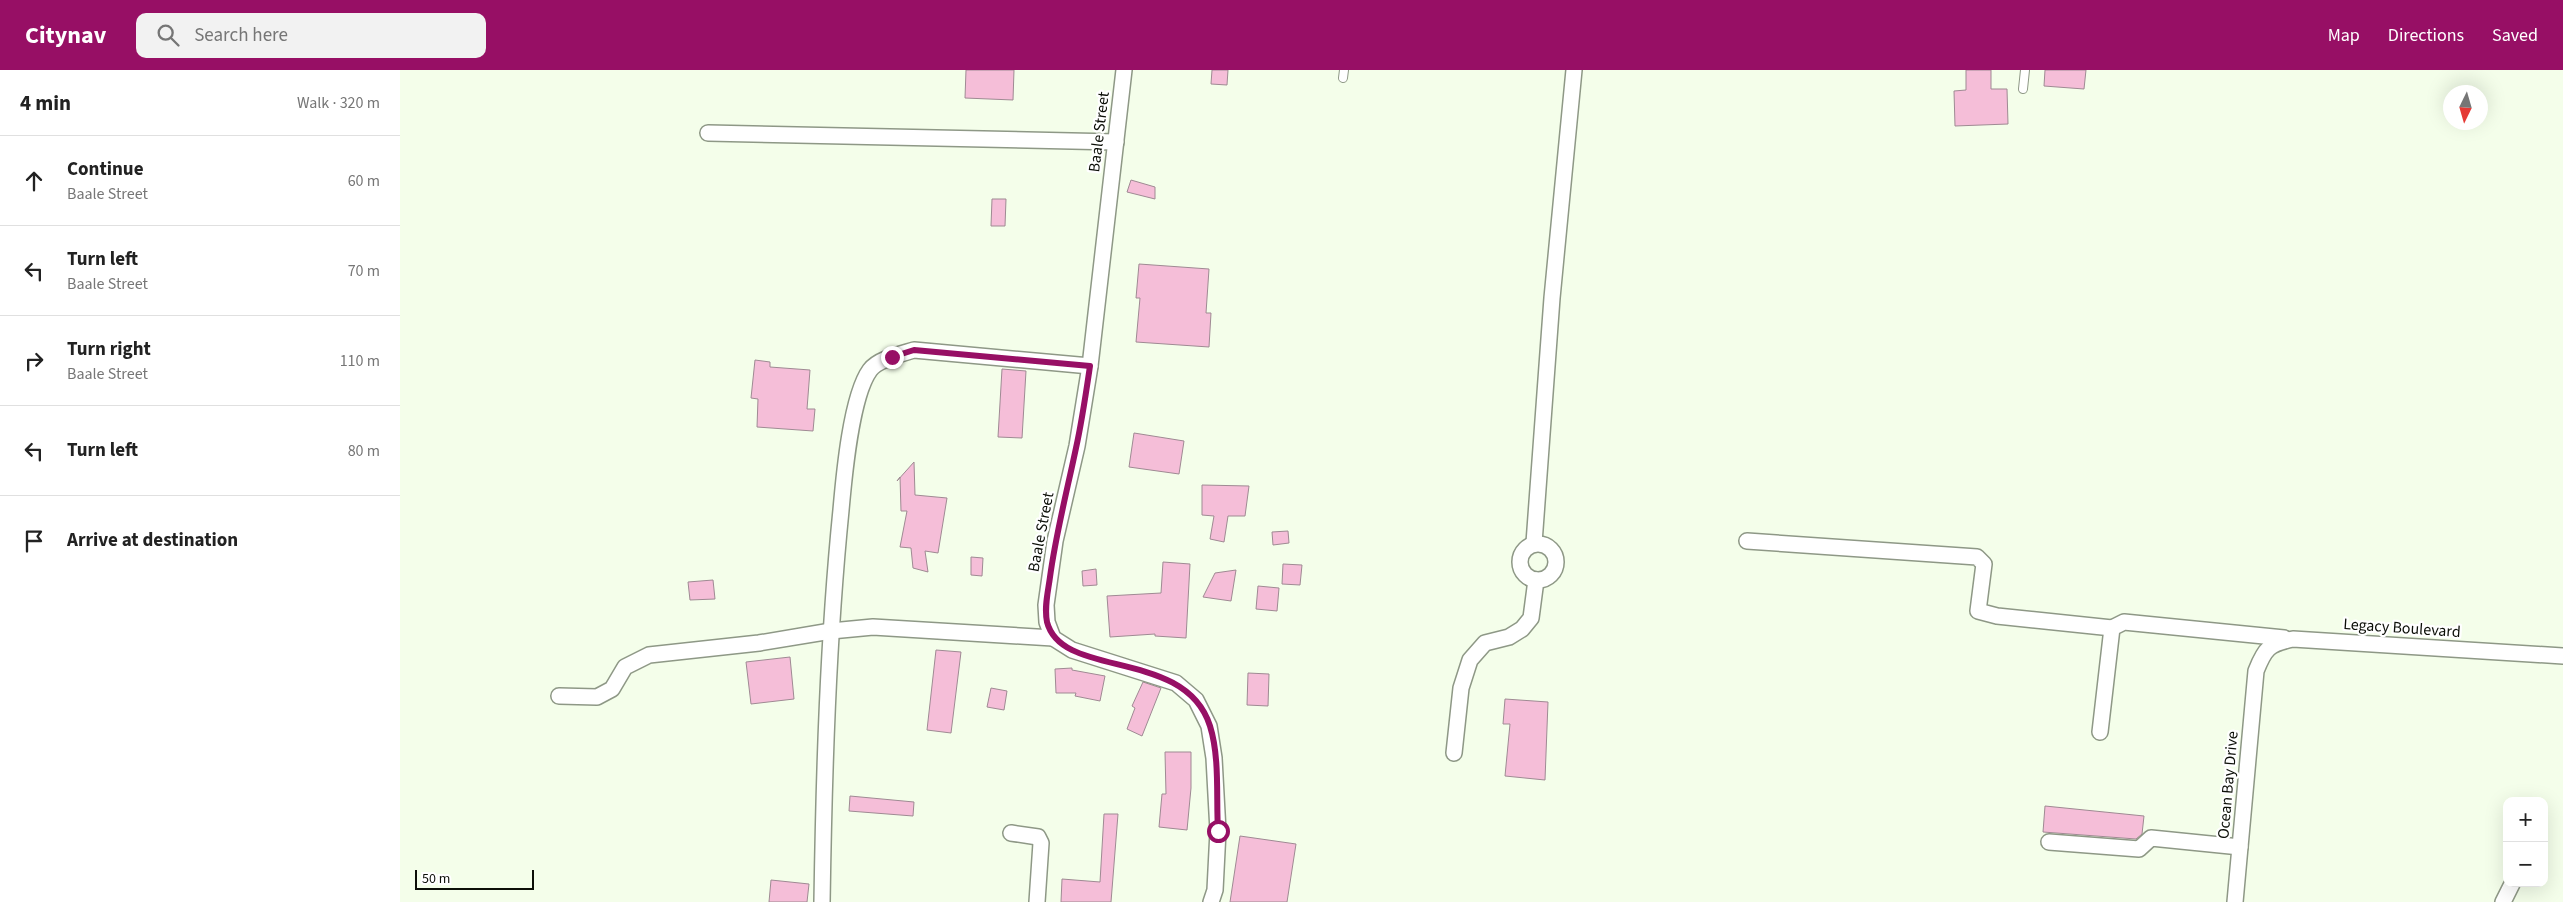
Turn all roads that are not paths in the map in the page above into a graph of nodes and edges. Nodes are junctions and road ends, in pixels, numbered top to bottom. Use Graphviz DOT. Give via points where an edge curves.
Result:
graph roads {
  1 [pos="1124,70"];
  2 [pos="1574,70"];
  3 [pos="2025,70"];
  4 [pos="2023,88"];
  5 [pos="708,132"];
  6 [pos="1116,142"];
  7 [pos="1090,366"];
  8 [pos="1747,541"];
  9 [pos="1534,543"];
  10 [pos="1536,580"];
  11 [pos="2112,628"];
  12 [pos="831,631"];
  13 [pos="1054,638"];
  14 [pos="2293,638"];
  15 [pos="2563,656"];
  16 [pos="2256,671"];
  17 [pos="559,696"];
  18 [pos="2100,732"];
  19 [pos="1454,753"];
  20 [pos="1011,833"];
  21 [pos="2048,842"];
  22 [pos="2240,847"];
  23 [pos="2510,887"];
  24 [pos="822,902"];
  25 [pos="1037,902"];
  26 [pos="1211,902"];
  27 [pos="2235,902"];
  28 [pos="2503,902"];
  1 -- 6 [label="street, Baale Street"];
  2 -- 9 [label="street" via="1552,298"];
  3 -- 4 [label="lane"];
  5 -- 6 [label="street"];
  6 -- 7 [label="street, Baale Street"];
  7 -- 12 [label="street" via="914,350 871,368 862,386 846,462"];
  7 -- 13 [label="street, Baale Street" via="1077,446 1055,541 1046,605 1047,622"];
  8 -- 11 [label="street" via="1977,557 1984,564 1978,611 1997,616"];
  9 -- 10 [label="street" via="1523,550 1519,562 1524,574"];
  9 -- 10 [label="street" via="1547,545 1556,554 1556,567 1549,577"];
  10 -- 19 [label="street" via="1531,618 1522,629 1510,637 1485,644 1470,660 1461,688"];
  11 -- 14 [label="street" via="2124,622"];
  11 -- 18 [label="street"];
  12 -- 13 [label="street" via="872,627"];
  12 -- 17 [label="street" via="649,655 625,667 612,689 597,697"];
  12 -- 24 [label="street" via="823,791"];
  13 -- 26 [label="street" via="1072,650 1099,660 1176,682 1196,700 1210,726 1214,758 1218,831 1215,890"];
  14 -- 15 [label="street, Legacy Boulevard"];
  14 -- 16 [label="street, Legacy Boulevard" via="2273,643"];
  16 -- 22 [label="street, Ocean Bay Drive"];
  20 -- 25 [label="street" via="1038,837 1041,843"];
  21 -- 22 [label="street" via="2139,849 2151,838"];
  22 -- 27 [label="street, Ocean Bay Drive"];
  23 -- 28 [label="street"];
}
